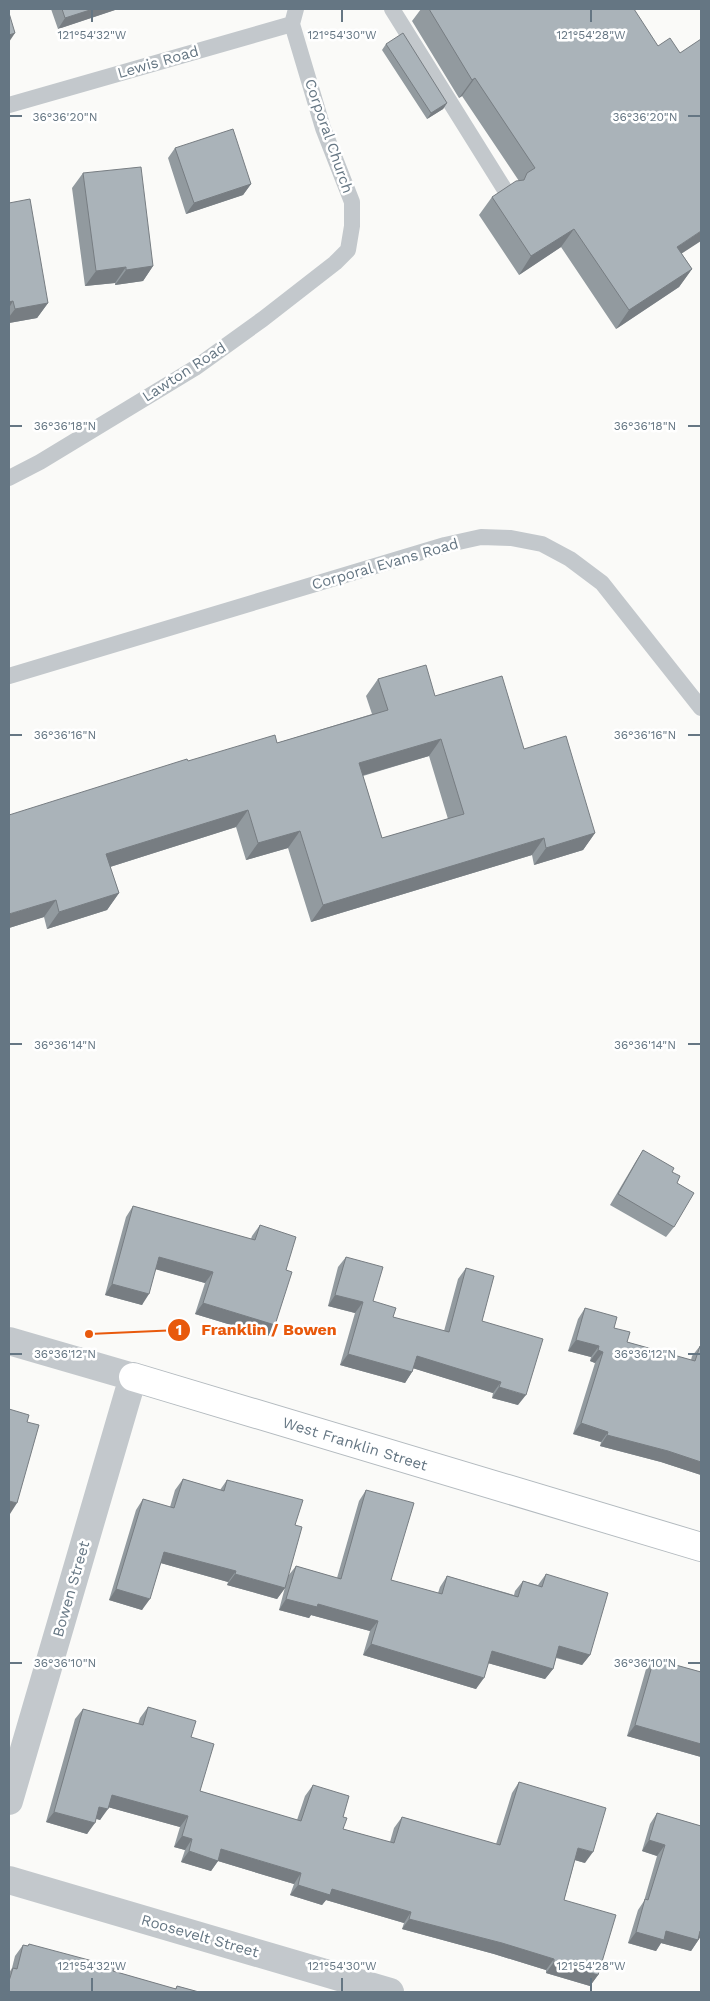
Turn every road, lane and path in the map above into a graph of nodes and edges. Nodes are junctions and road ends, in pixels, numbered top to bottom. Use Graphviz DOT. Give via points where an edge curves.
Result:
graph roads {
  1 [pos="392,9"];
  2 [pos="294,16"];
  3 [pos="9,105"];
  4 [pos="505,190"];
  5 [pos="348,250"];
  6 [pos="9,478"];
  7 [pos="9,676"];
  8 [pos="701,708"];
  9 [pos="9,1341"];
  10 [pos="133,1377"];
  11 [pos="701,1547"];
  12 [pos="9,1801"];
  13 [pos="9,1880"];
  14 [pos="390,1992"];
  1 -- 4 [label="lane"];
  2 -- 3 [label="lane, Lewis Road"];
  2 -- 5 [label="lane, Corporal Church" via="323,128 352,202"];
  5 -- 6 [label="lane, Lawton Road" via="263,319 194,368"];
  7 -- 8 [label="lane, Corporal Evans Road" via="445,545 481,537 511,538 542,544 570,559 602,583"];
  9 -- 10 [label="street, West Franklin Street"];
  10 -- 11 [label="street, West Franklin Street"];
  10 -- 12 [label="street, Bowen Street"];
  13 -- 14 [label="street, Roosevelt Street"];
}
